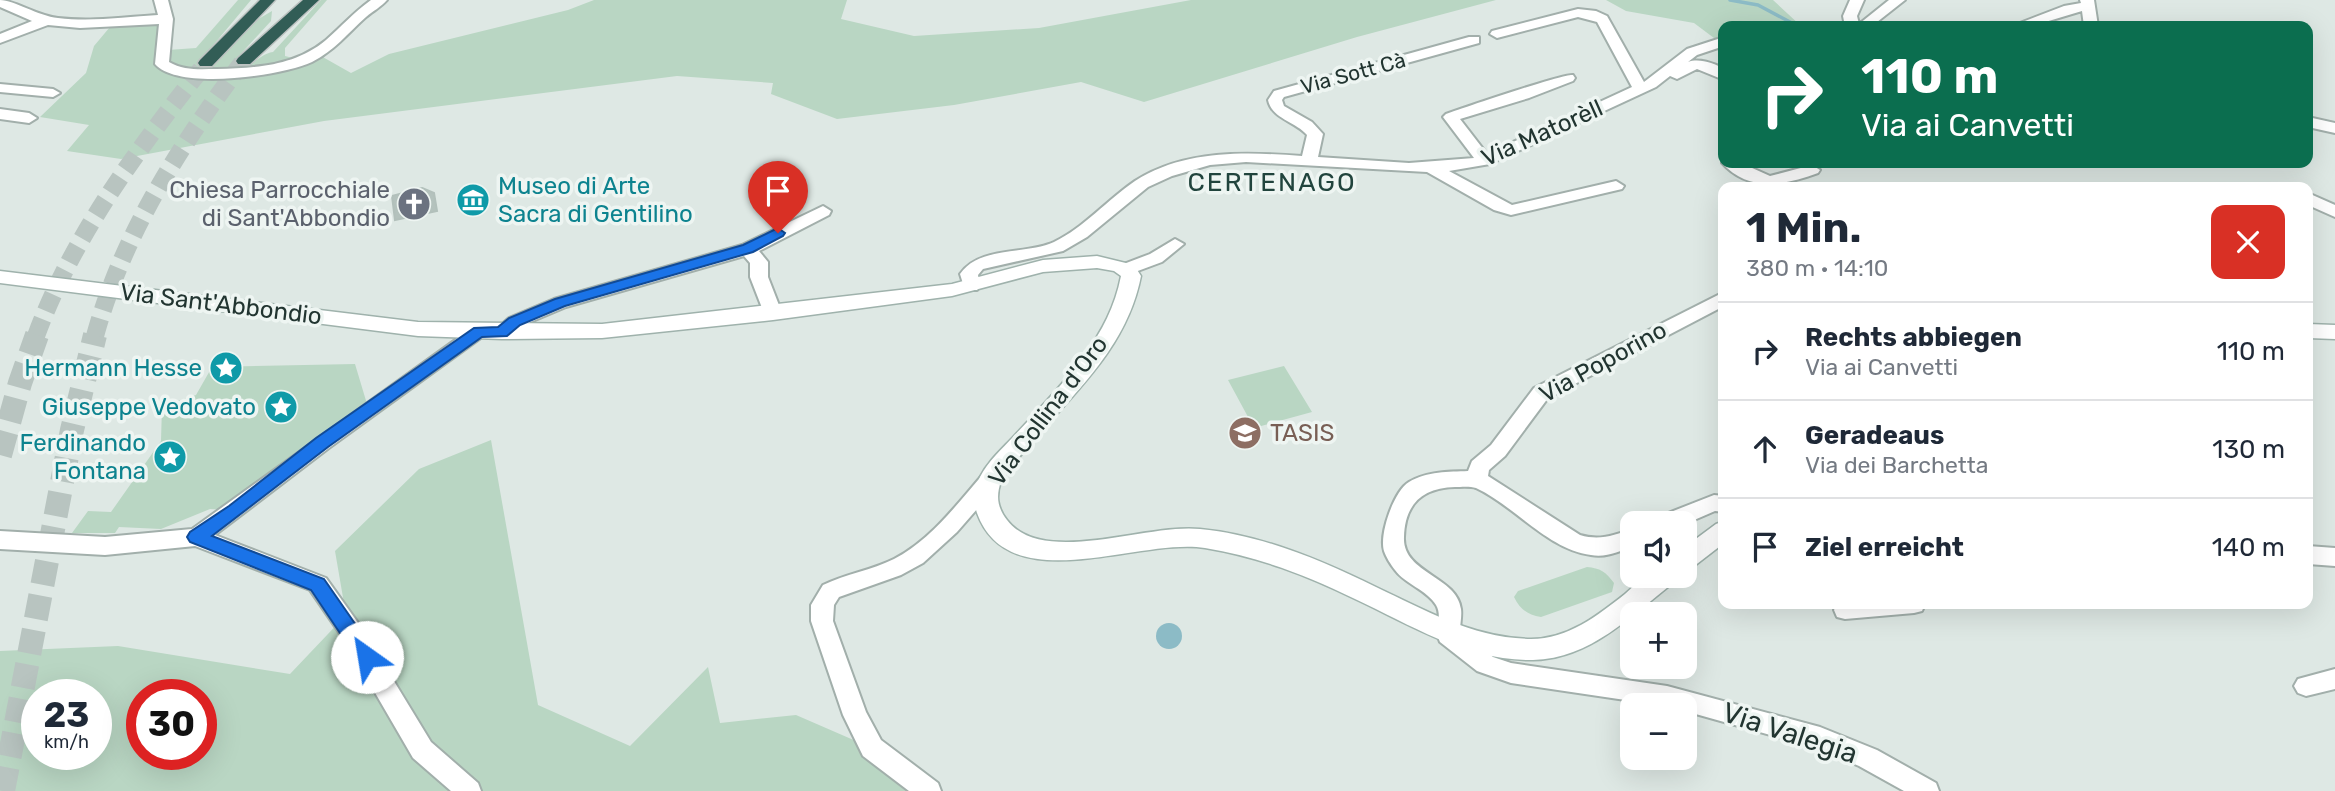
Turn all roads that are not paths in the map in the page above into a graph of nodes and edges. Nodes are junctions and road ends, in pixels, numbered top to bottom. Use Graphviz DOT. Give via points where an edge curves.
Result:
graph roads {
  1 [pos="161,0"];
  2 [pos="268,0"];
  3 [pos="300,0"];
  4 [pos="312,0"];
  5 [pos="380,0"];
  6 [pos="1857,0"];
  7 [pos="1898,0"];
  8 [pos="0,1"];
  9 [pos="2087,3"];
  10 [pos="166,19"];
  11 [pos="47,20"];
  12 [pos="1851,21"];
  13 [pos="1871,21"];
  14 [pos="2034,21"];
  15 [pos="2090,21"];
  16 [pos="1497,34"];
  17 [pos="0,39"];
  18 [pos="1474,40"];
  19 [pos="1718,43"];
  20 [pos="206,63"];
  21 [pos="1718,72"];
  22 [pos="1568,78"];
  23 [pos="1660,78"];
  24 [pos="0,88"];
  25 [pos="1640,89"];
  26 [pos="53,93"];
  27 [pos="0,114"];
  28 [pos="29,118"];
  29 [pos="2313,123"];
  30 [pos="2335,128"];
  31 [pos="1309,161"];
  32 [pos="1484,161"];
  33 [pos="1433,168"];
  34 [pos="1739,168"];
  35 [pos="1812,170"];
  36 [pos="1768,182"];
  37 [pos="1775,182"];
  38 [pos="1616,186"];
  39 [pos="2313,201"];
  40 [pos="823,211"];
  41 [pos="2335,212"];
  42 [pos="1175,244"];
  43 [pos="748,248"];
  44 [pos="1127,269"];
  45 [pos="0,277"];
  46 [pos="971,286"];
  47 [pos="1718,301"];
  48 [pos="773,313"];
  49 [pos="479,331"];
  50 [pos="2313,331"];
  51 [pos="502,332"];
  52 [pos="2335,332"];
  53 [pos="991,478"];
  54 [pos="1477,479"];
  55 [pos="1718,503"];
  56 [pos="1694,511"];
  57 [pos="1718,535"];
  58 [pos="196,537"];
  59 [pos="0,540"];
  60 [pos="1620,542"];
  61 [pos="1697,551"];
  62 [pos="2313,555"];
  63 [pos="2335,557"];
  64 [pos="1650,588"];
  65 [pos="1856,609"];
  66 [pos="1845,610"];
  67 [pos="1448,635"];
  68 [pos="2335,679"];
  69 [pos="2306,686"];
  70 [pos="469,791"];
  71 [pos="929,791"];
  72 [pos="1927,791"];
  1 -- 10 [label="street"];
  2 -- 20 [label="highway"];
  3 -- 4 [label="highway" via="243,62"];
  5 -- 10 [label="street" via="318,52 281,68 250,73 184,73 165,66 161,59"];
  6 -- 12 [label="street"];
  7 -- 13 [label="street"];
  8 -- 11 [label="street" via="12,10"];
  9 -- 14 [label="street"];
  9 -- 15 [label="street"];
  10 -- 11 [label="street"];
  11 -- 17 [label="street"];
  16 -- 25 [label="street" via="1578,13 1591,14 1602,19"];
  18 -- 31 [label="street, Via Sott Cà" via="1279,94 1277,108 1315,134"];
  19 -- 23 [label="street, Via Matorèll" via="1692,52"];
  21 -- 23 [label="street" via="1695,64 1672,79"];
  22 -- 32 [label="street" via="1451,117"];
  23 -- 25 [label="street, Via Matorèll"];
  24 -- 26 [label="street"];
  25 -- 32 [label="street, Via Matorèll"];
  27 -- 28 [label="street"];
  29 -- 30 [label="street"];
  31 -- 33 [label="street, Via Matorèll"];
  31 -- 46 [label="street, Via Matorèll" via="1230,158 1166,173 1131,191 1082,233 1057,247 977,265 969,274"];
  32 -- 33 [label="street, Via Matorèll"];
  33 -- 38 [label="street" via="1511,210"];
  34 -- 36 [label="street"];
  35 -- 37 [label="street"];
  39 -- 41 [label="street"];
  40 -- 43 [label="street"];
  42 -- 44 [label="street" via="1156,258"];
  43 -- 48 [label="street" via="759,261 759,277"];
  43 -- 51 [label="street" via="560,303 514,322"];
  44 -- 46 [label="street" via="1108,262 1043,266"];
  44 -- 53 [label="street, Via Collina d'Oro" via="1131,276 1128,293 1094,359"];
  45 -- 49 [label="street, Via Sant'Abbondio" via="442,331"];
  46 -- 48 [label="street"];
  47 -- 54 [label="street, Via Poporino" via="1541,393 1507,443 1479,466"];
  48 -- 51 [label="street" via="602,331"];
  49 -- 51 [label="street"];
  49 -- 58 [label="street"];
  50 -- 52 [label="street"];
  53 -- 67 [label="street, Via Collina d'Oro" via="989,514 1010,540 1035,551 1059,552 1186,535 1266,551 1345,583"];
  53 -- 71 [label="street" via="922,552 901,565 831,591 820,610 855,715 872,748"];
  54 -- 60 [label="street" via="1573,541 1592,547"];
  54 -- 67 [label="street" via="1437,480 1415,488 1402,507 1393,536 1404,566 1442,595 1450,608"];
  55 -- 56 [label="street"];
  57 -- 61 [label="street"];
  58 -- 59 [label="street" via="105,546"];
  58 -- 70 [label="street" via="318,584 422,750"];
  62 -- 63 [label="street"];
  64 -- 67 [label="street, Via Collina d'Oro" via="1573,642 1538,650 1495,649"];
  65 -- 66 [label="street"];
  67 -- 72 [label="street, Via Valegia" via="1485,664 1511,673 1667,696 1820,738"];
  68 -- 69 [label="street"];
}
